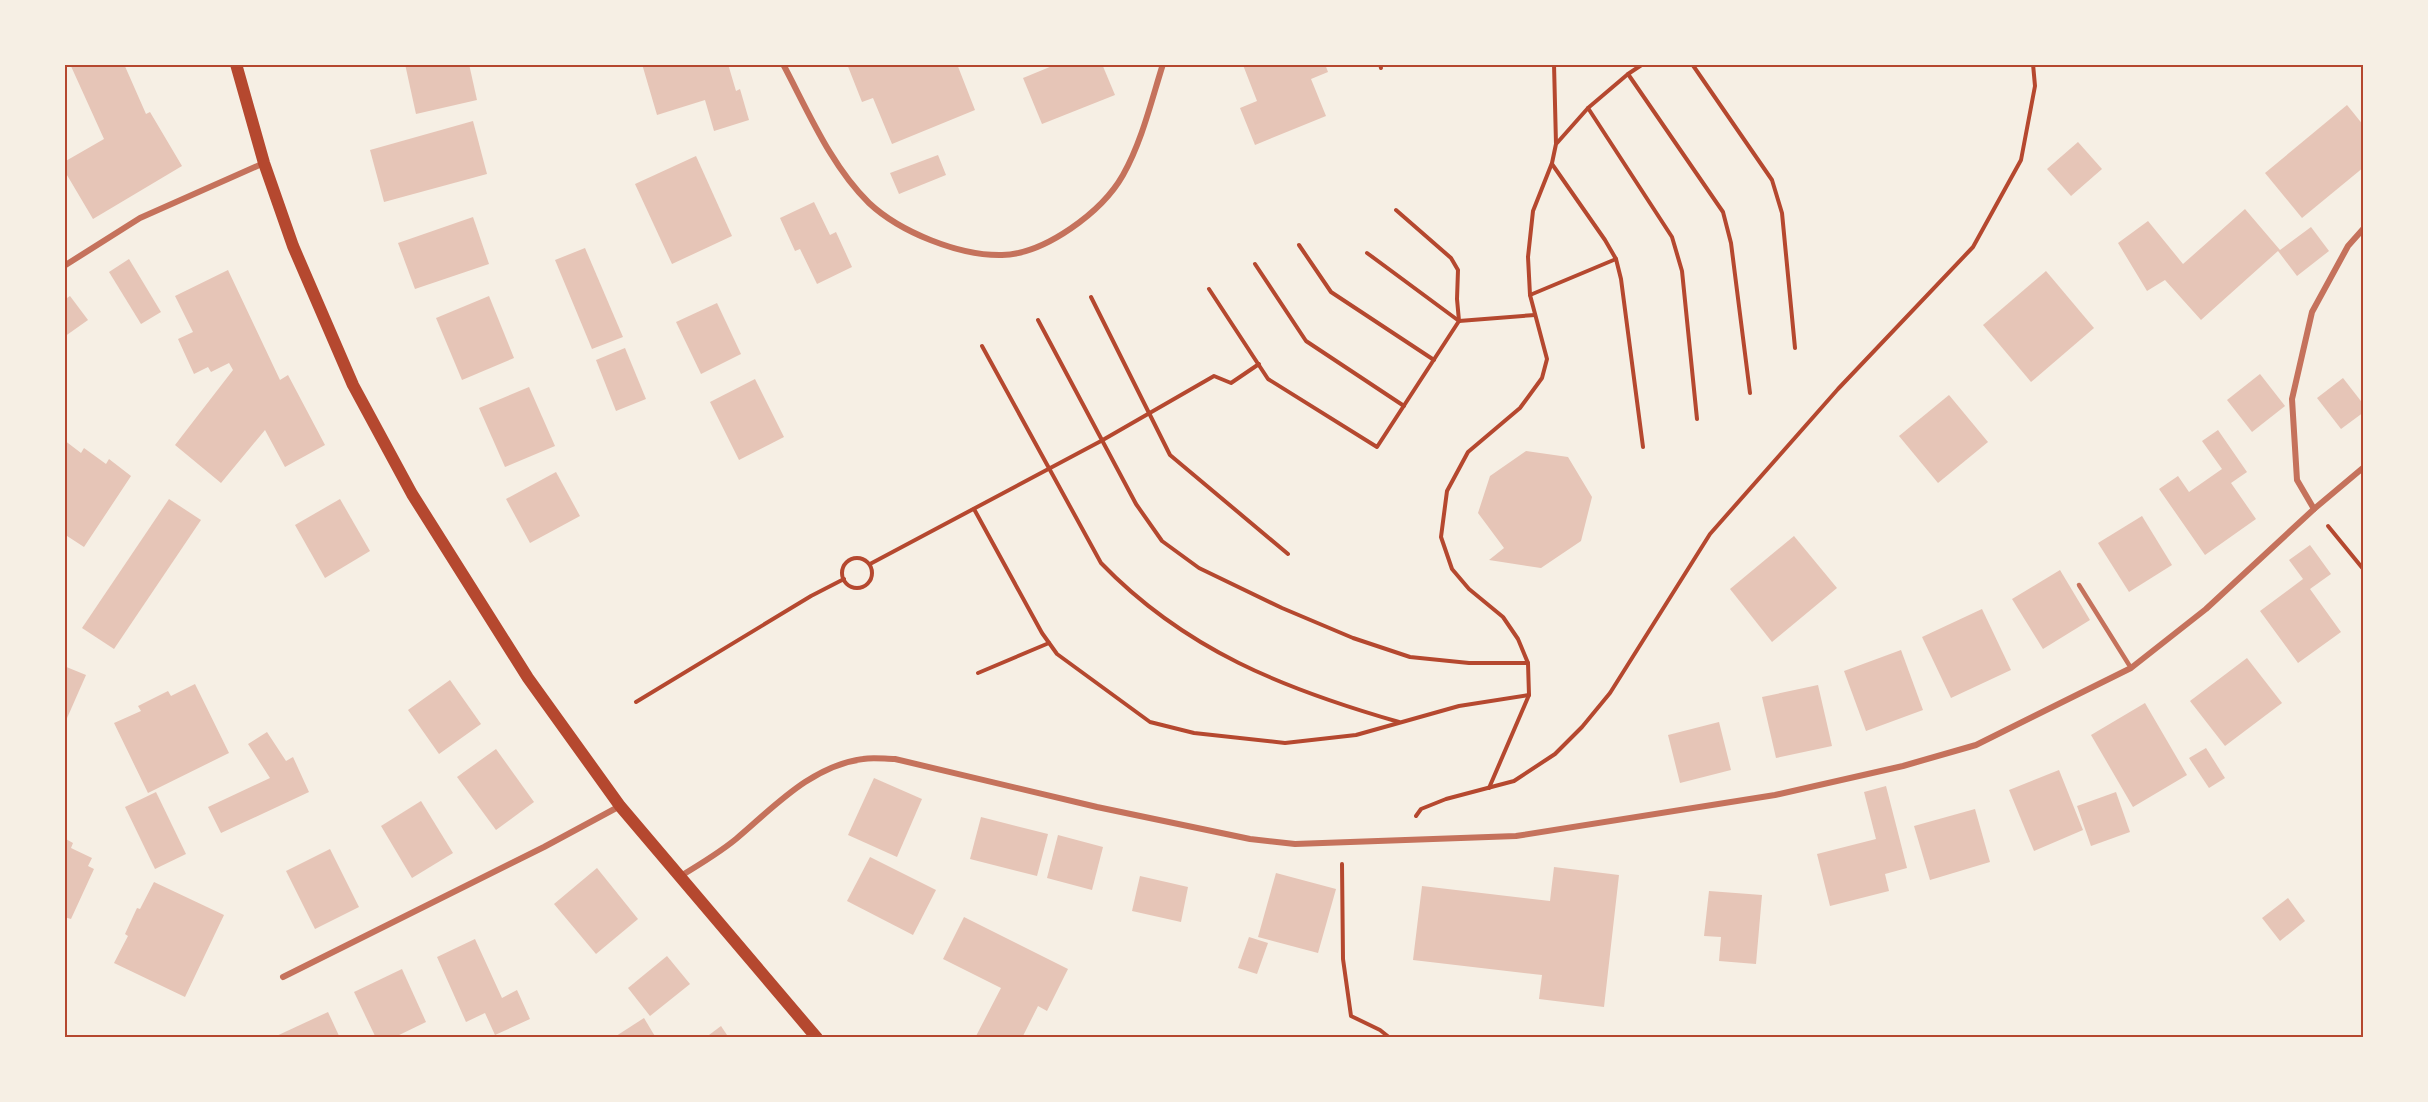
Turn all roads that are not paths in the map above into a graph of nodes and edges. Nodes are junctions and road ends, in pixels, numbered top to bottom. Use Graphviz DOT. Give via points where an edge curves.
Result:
graph roads {
  1 [pos="236,64"];
  2 [pos="783,64"];
  3 [pos="1163,64"];
  4 [pos="264,163"];
  5 [pos="2364,228"];
  6 [pos="64,266"];
  7 [pos="2364,467"];
  8 [pos="2314,509"];
  9 [pos="2079,585"];
  10 [pos="2131,668"];
  11 [pos="620,806"];
  12 [pos="678,877"];
  13 [pos="283,977"];
  14 [pos="817,1038"];
  1 -- 4 [label="main road"];
  2 -- 3 [label="street" via="835,158 870,203 901,227 918,234 958,248 1003,255 1053,240 1104,200 1122,177 1137,146"];
  4 -- 6 [label="street" via="140,218"];
  4 -- 11 [label="main road" via="293,246 353,385 412,494 528,678"];
  5 -- 8 [label="street" via="2348,246 2312,312 2292,399 2296,480"];
  7 -- 8 [label="street"];
  8 -- 10 [label="street" via="2206,609"];
  9 -- 10 [label="lane"];
  10 -- 12 [label="street" via="1976,745 1903,766 1775,795 1516,836 1295,844 1250,839 895,759 863,759 831,768 794,789 736,839"];
  11 -- 12 [label="main road"];
  11 -- 13 [label="street"];
  12 -- 14 [label="main road"];
}
